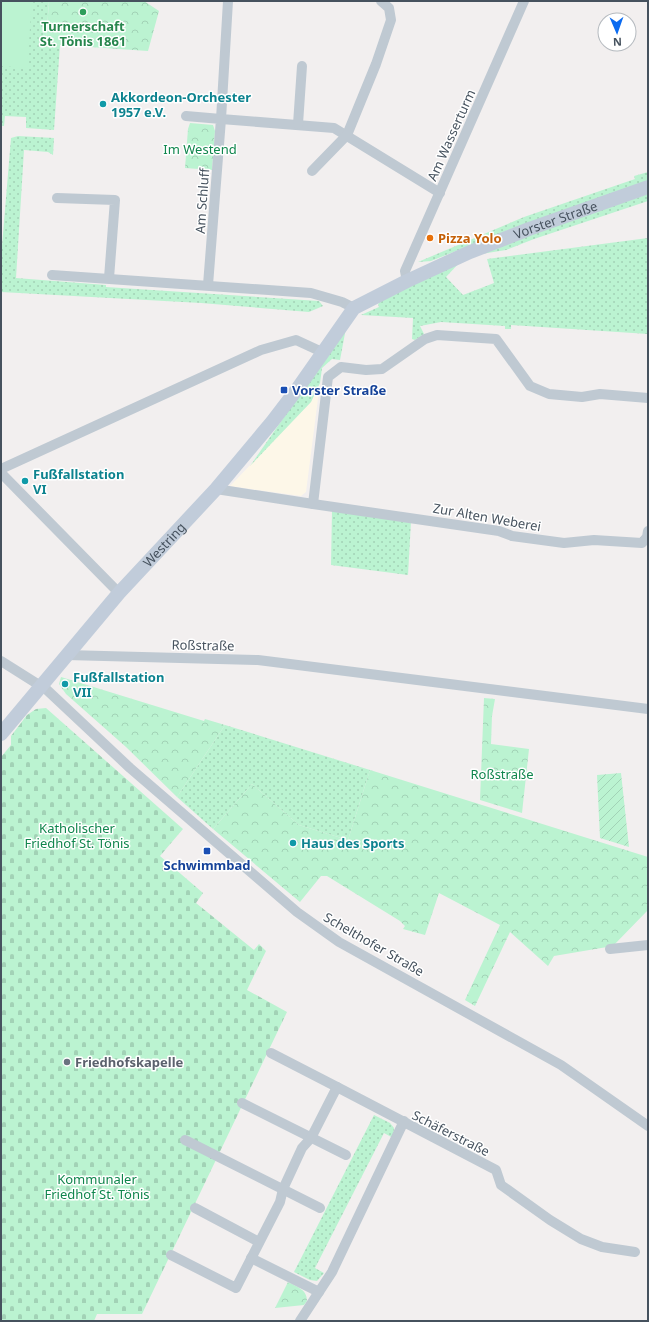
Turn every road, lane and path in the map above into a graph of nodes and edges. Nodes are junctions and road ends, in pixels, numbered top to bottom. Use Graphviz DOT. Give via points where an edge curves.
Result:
graph roads {
  1 [pos="228,1"];
  2 [pos="381,1"];
  3 [pos="524,1"];
  4 [pos="302,66"];
  5 [pos="186,116"];
  6 [pos="221,119"];
  7 [pos="298,124"];
  8 [pos="347,134"];
  9 [pos="312,171"];
  10 [pos="648,187"];
  11 [pos="440,193"];
  12 [pos="57,198"];
  13 [pos="52,275"];
  14 [pos="109,278"];
  15 [pos="406,281"];
  16 [pos="208,285"];
  17 [pos="354,308"];
  18 [pos="322,352"];
  19 [pos="648,398"];
  20 [pos="1,469"];
  21 [pos="1,473"];
  22 [pos="216,488"];
  23 [pos="313,504"];
  24 [pos="648,531"];
  25 [pos="119,593"];
  26 [pos="66,655"];
  27 [pos="1,661"];
  28 [pos="40,686"];
  29 [pos="648,709"];
  30 [pos="1,734"];
  31 [pos="648,945"];
  32 [pos="610,949"];
  33 [pos="271,1053"];
  34 [pos="337,1087"];
  35 [pos="242,1103"];
  36 [pos="404,1121"];
  37 [pos="648,1126"];
  38 [pos="312,1138"];
  39 [pos="185,1140"];
  40 [pos="346,1155"];
  41 [pos="283,1190"];
  42 [pos="195,1208"];
  43 [pos="320,1208"];
  44 [pos="259,1242"];
  45 [pos="635,1252"];
  46 [pos="171,1255"];
  47 [pos="251,1258"];
  48 [pos="319,1292"];
  49 [pos="300,1321"];
  1 -- 6 [label="street"];
  2 -- 8 [label="street" via="389,8 392,20"];
  3 -- 11 [label="street, Am Wasserturm"];
  4 -- 7 [label="street"];
  5 -- 6 [label="street"];
  6 -- 7 [label="street"];
  6 -- 16 [label="street, Am Schluff"];
  7 -- 8 [label="street" via="334,128"];
  8 -- 9 [label="street"];
  8 -- 11 [label="street"];
  10 -- 15 [label="street, Vorster Straße" via="529,228"];
  11 -- 15 [label="street, Am Wasserturm" via="405,271"];
  12 -- 14 [label="street" via="115,200"];
  13 -- 14 [label="street"];
  14 -- 16 [label="street"];
  15 -- 17 [label="street, Vorster Straße"];
  16 -- 17 [label="street" via="311,293"];
  17 -- 18 [label="street, Vorster Straße"];
  18 -- 20 [label="street" via="296,340 261,350"];
  18 -- 22 [label="street, Westring" via="290,399"];
  19 -- 23 [label="street" via="600,394 582,397 550,394 530,386 496,339 437,335 425,339 382,369 341,367 328,377"];
  21 -- 25 [label="street"];
  22 -- 23 [label="street, Zur Alten Weberei"];
  22 -- 25 [label="street, Westring"];
  23 -- 24 [label="street, Zur Alten Weberei" via="500,531 512,536 564,543 594,540 642,543"];
  25 -- 26 [label="street, Westring"];
  26 -- 28 [label="street, Westring"];
  26 -- 29 [label="street, Roßstraße" via="258,660"];
  27 -- 28 [label="street, Schelthofer Straße"];
  28 -- 30 [label="street, Westring"];
  28 -- 37 [label="street, Schelthofer Straße" via="296,912 339,942 561,1065"];
  31 -- 32 [label="street"];
  33 -- 34 [label="street"];
  34 -- 36 [label="street"];
  34 -- 38 [label="street"];
  35 -- 38 [label="street"];
  36 -- 45 [label="street, Schäferstraße" via="496,1170 501,1185 582,1239 602,1247"];
  36 -- 48 [label="street, Schäferstraße" via="332,1272"];
  38 -- 40 [label="street"];
  38 -- 41 [label="street" via="302,1148"];
  39 -- 41 [label="street"];
  41 -- 43 [label="street"];
  41 -- 44 [label="street" via="280,1202"];
  42 -- 44 [label="street"];
  44 -- 47 [label="street"];
  46 -- 47 [label="street" via="236,1288"];
  47 -- 48 [label="street"];
  48 -- 49 [label="street, Schäferstraße"];
}
